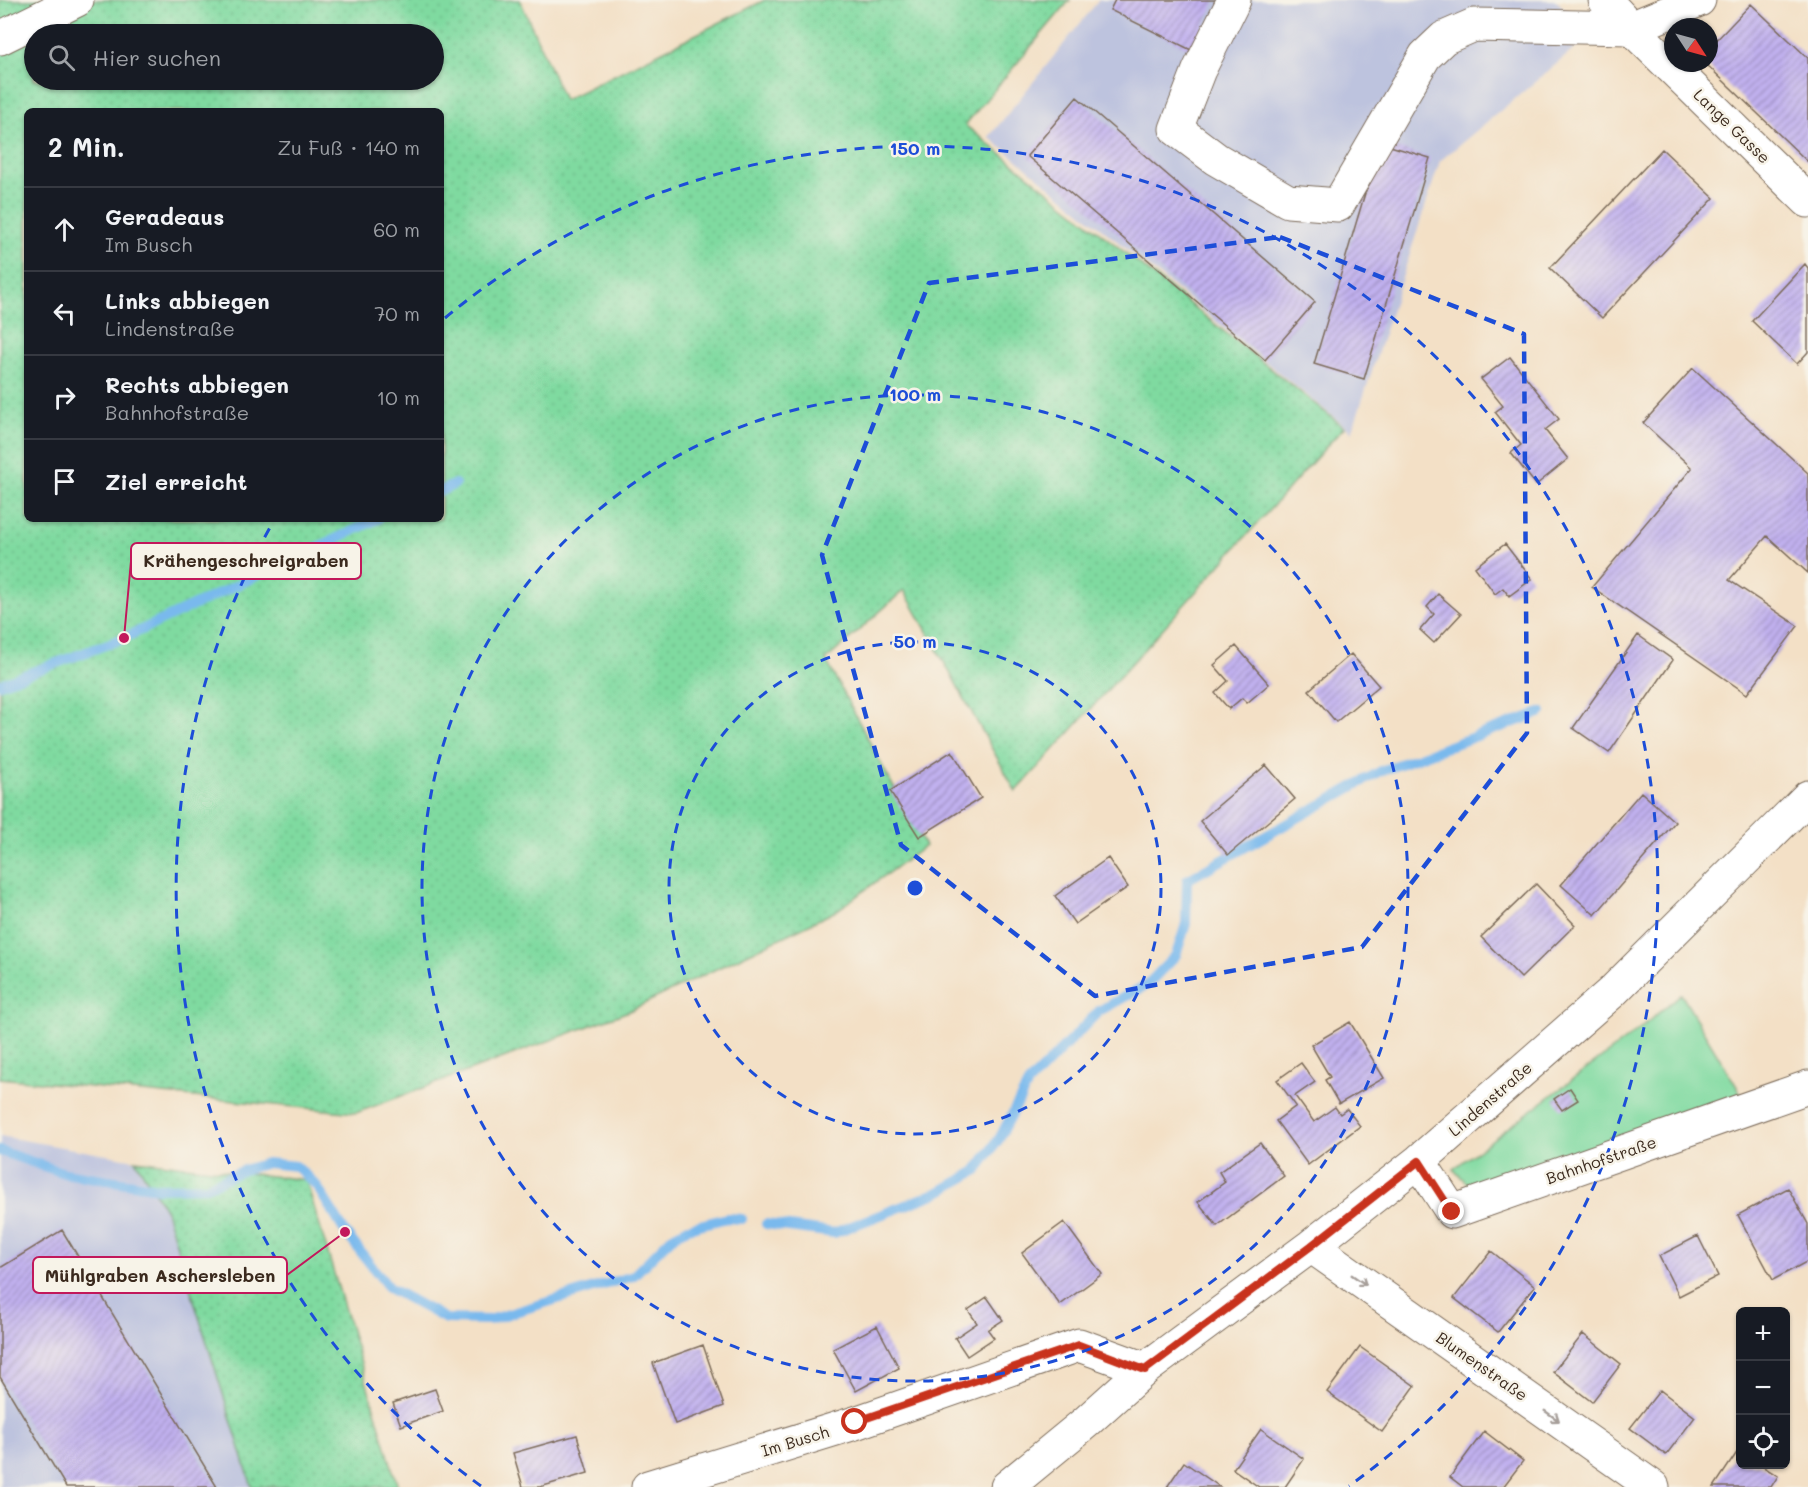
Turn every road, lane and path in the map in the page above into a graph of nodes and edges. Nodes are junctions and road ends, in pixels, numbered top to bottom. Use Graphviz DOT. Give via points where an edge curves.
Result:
graph roads {
  1 [pos="77,0"];
  2 [pos="1234,0"];
  3 [pos="1605,0"];
  4 [pos="1699,0"];
  5 [pos="1470,13"];
  6 [pos="28,24"];
  7 [pos="24,26"];
  8 [pos="1631,28"];
  9 [pos="0,38"];
  10 [pos="1808,201"];
  11 [pos="1808,797"];
  12 [pos="1808,1087"];
  13 [pos="1419,1161"];
  14 [pos="1311,1246"];
  15 [pos="1145,1370"];
  16 [pos="648,1487"];
  17 [pos="1007,1487"];
  18 [pos="1653,1487"];
  1 -- 6 [label="street"];
  2 -- 5 [label="street" via="1199,70 1176,129 1215,159 1288,201 1338,205 1425,56"];
  3 -- 8 [label="street, Lange Gasse"];
  4 -- 8 [label="street"];
  5 -- 8 [label="street"];
  7 -- 9 [label="street"];
  8 -- 10 [label="street, Lange Gasse"];
  11 -- 13 [label="street, Lindenstraße" via="1612,992"];
  12 -- 13 [label="street, Bahnhofstraße" via="1452,1212"];
  13 -- 14 [label="street, Lindenstraße"];
  14 -- 15 [label="street, Lindenstraße"];
  14 -- 18 [label="street, Blumenstraße, one-way"];
  15 -- 16 [label="street, Im Busch" via="1079,1345 855,1422"];
  15 -- 17 [label="street, Lindenstraße"];
}
